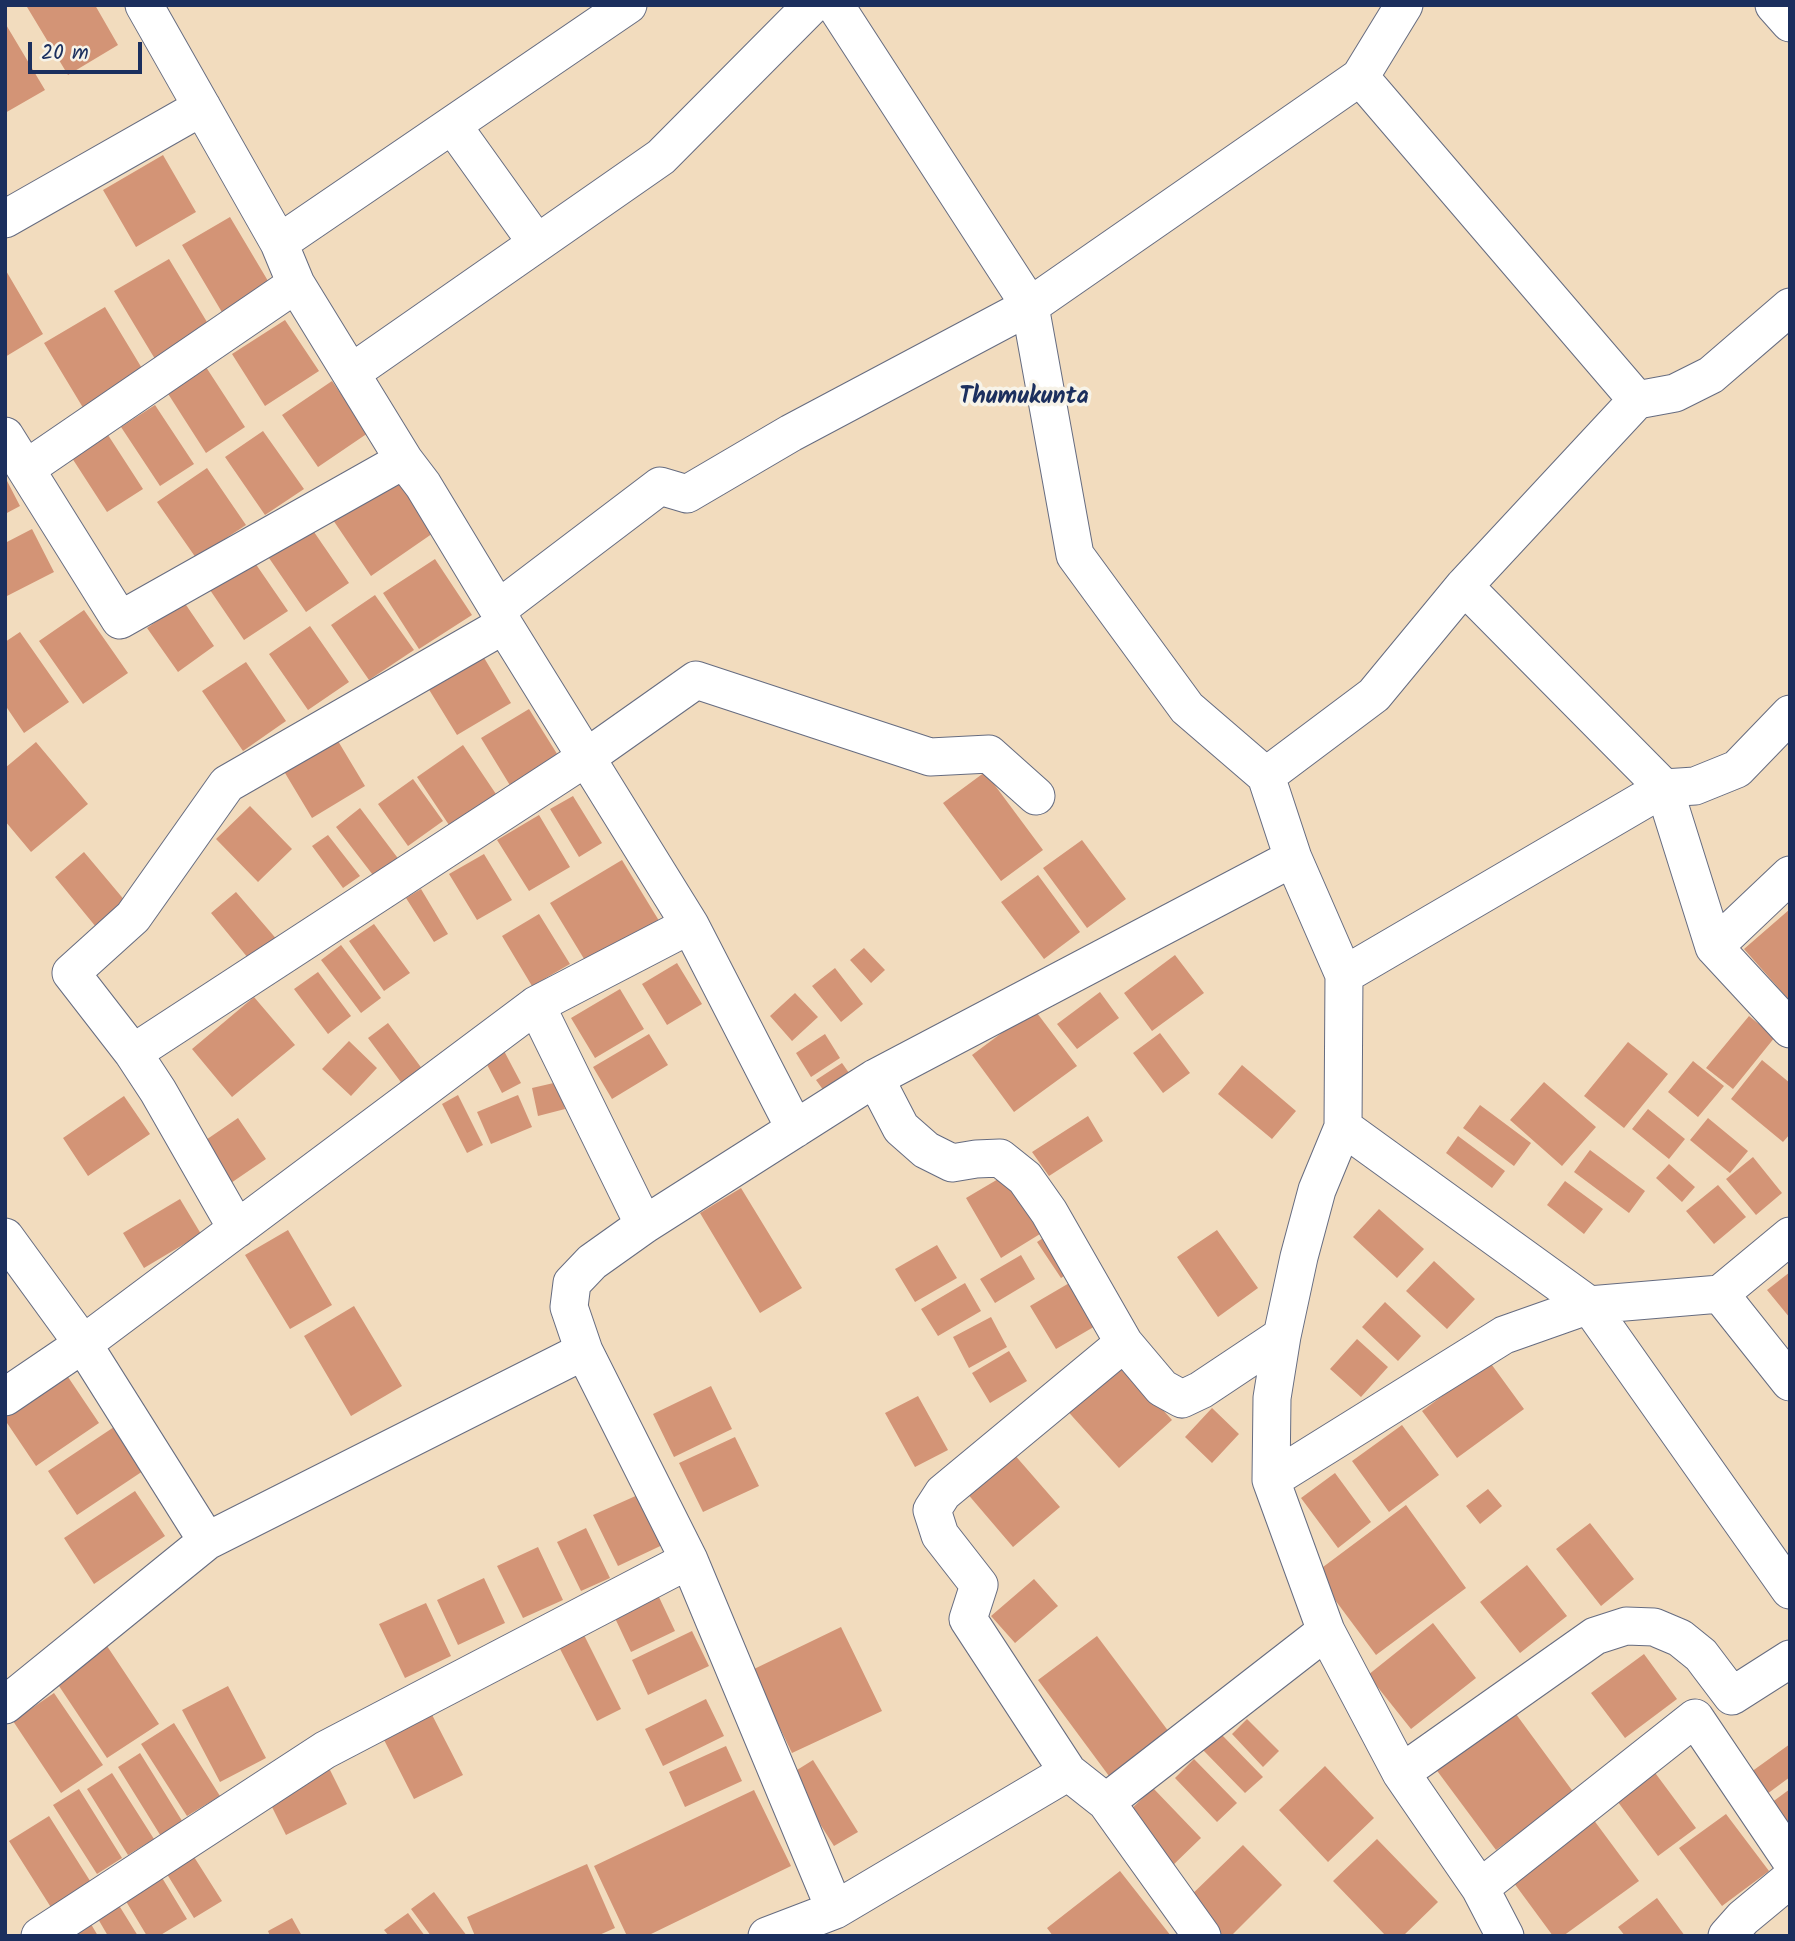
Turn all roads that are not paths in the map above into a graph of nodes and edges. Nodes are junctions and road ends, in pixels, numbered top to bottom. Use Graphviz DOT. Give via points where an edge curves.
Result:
graph roads {
  1 [pos="144,5"];
  2 [pos="628,5"];
  3 [pos="812,5"];
  4 [pos="835,5"];
  5 [pos="1404,5"];
  6 [pos="1774,5"];
  7 [pos="1790,23"];
  8 [pos="1360,77"];
  9 [pos="202,107"];
  10 [pos="453,126"];
  11 [pos="5,219"];
  12 [pos="537,242"];
  13 [pos="279,243"];
  14 [pos="296,284"];
  15 [pos="1030,306"];
  16 [pos="1790,307"];
  17 [pos="351,373"];
  18 [pos="1637,400"];
  19 [pos="5,436"];
  20 [pos="404,460"];
  21 [pos="27,468"];
  22 [pos="1464,586"];
  23 [pos="501,617"];
  24 [pos="1790,714"];
  25 [pos="587,757"];
  26 [pos="1266,776"];
  27 [pos="1664,788"];
  28 [pos="1035,796"];
  29 [pos="1293,858"];
  30 [pos="1790,875"];
  31 [pos="690,925"];
  32 [pos="1714,947"];
  33 [pos="1344,975"];
  34 [pos="536,1005"];
  35 [pos="1790,1028"];
  36 [pos="133,1053"];
  37 [pos="875,1078"];
  38 [pos="1342,1126"];
  39 [pos="795,1129"];
  40 [pos="644,1225"];
  41 [pos="237,1229"];
  42 [pos="1790,1236"];
  43 [pos="5,1237"];
  44 [pos="1720,1294"];
  45 [pos="1589,1305"];
  46 [pos="1282,1336"];
  47 [pos="1124,1343"];
  48 [pos="83,1344"];
  49 [pos="584,1351"];
  50 [pos="1790,1381"];
  51 [pos="5,1397"];
  52 [pos="1272,1480"];
  53 [pos="207,1541"];
  54 [pos="689,1560"];
  55 [pos="1790,1590"];
  56 [pos="1326,1632"];
  57 [pos="1790,1659"];
  58 [pos="5,1705"];
  59 [pos="1068,1772"];
  60 [pos="1401,1773"];
  61 [pos="1105,1801"];
  62 [pos="1790,1859"];
  63 [pos="1790,1879"];
  64 [pos="1480,1888"];
  65 [pos="835,1910"];
  66 [pos="1499,1933"];
  67 [pos="40,1936"];
  68 [pos="767,1936"];
  69 [pos="1202,1936"];
  70 [pos="1727,1936"];
  1 -- 9 [label="street"];
  2 -- 10 [label="street"];
  3 -- 12 [label="street" via="660,157"];
  4 -- 15 [label="street"];
  5 -- 8 [label="street"];
  6 -- 7 [label="street"];
  8 -- 15 [label="street"];
  8 -- 18 [label="street"];
  9 -- 11 [label="street"];
  9 -- 13 [label="street"];
  10 -- 12 [label="street"];
  10 -- 13 [label="street"];
  12 -- 17 [label="street"];
  13 -- 14 [label="street"];
  14 -- 17 [label="street"];
  14 -- 21 [label="street"];
  15 -- 23 [label="street" via="791,433 687,494 660,486"];
  15 -- 26 [label="street" via="1075,555 1187,708"];
  16 -- 18 [label="street" via="1711,375 1675,393"];
  17 -- 20 [label="street"];
  18 -- 22 [label="street"];
  19 -- 21 [label="street"];
  20 -- 21 [label="street" via="120,620"];
  20 -- 23 [label="street"];
  22 -- 26 [label="street" via="1374,695"];
  22 -- 27 [label="street"];
  23 -- 25 [label="street"];
  23 -- 36 [label="street" via="227,784 133,918 71,973"];
  24 -- 27 [label="street" via="1737,769 1695,786"];
  25 -- 28 [label="street" via="696,680 930,757 989,754"];
  25 -- 31 [label="street"];
  25 -- 36 [label="street"];
  26 -- 29 [label="street"];
  27 -- 32 [label="street"];
  27 -- 33 [label="street"];
  29 -- 33 [label="street"];
  29 -- 37 [label="street"];
  30 -- 32 [label="street"];
  31 -- 34 [label="street"];
  31 -- 39 [label="street"];
  32 -- 35 [label="street"];
  33 -- 38 [label="street"];
  34 -- 40 [label="street"];
  34 -- 41 [label="street"];
  36 -- 41 [label="street"];
  37 -- 39 [label="street"];
  37 -- 47 [label="street" via="901,1128 926,1150 952,1163 1000,1158 1025,1178"];
  38 -- 45 [label="street"];
  38 -- 46 [label="street" via="1317,1190"];
  39 -- 40 [label="street"];
  40 -- 49 [label="street" via="592,1262 572,1283 569,1307"];
  41 -- 48 [label="street"];
  42 -- 44 [label="street"];
  43 -- 48 [label="street"];
  44 -- 45 [label="street"];
  44 -- 50 [label="street"];
  45 -- 52 [label="street" via="1504,1335"];
  45 -- 55 [label="street"];
  46 -- 47 [label="street" via="1182,1399 1163,1388"];
  46 -- 52 [label="street" via="1272,1398"];
  47 -- 59 [label="street" via="943,1493 932,1510 940,1535 979,1585 968,1619"];
  48 -- 51 [label="street"];
  48 -- 53 [label="street"];
  49 -- 53 [label="street"];
  49 -- 54 [label="street"];
  52 -- 56 [label="street"];
  53 -- 58 [label="street"];
  54 -- 65 [label="street"];
  54 -- 67 [label="street" via="326,1750"];
  56 -- 60 [label="street"];
  56 -- 61 [label="street"];
  57 -- 60 [label="street" via="1732,1696 1700,1655 1679,1638 1654,1627 1626,1626 1595,1636"];
  59 -- 61 [label="street"];
  59 -- 65 [label="street"];
  60 -- 64 [label="street"];
  61 -- 69 [label="street"];
  62 -- 64 [label="street" via="1695,1718"];
  63 -- 70 [label="street"];
  64 -- 66 [label="street"];
  65 -- 68 [label="street"];
}
